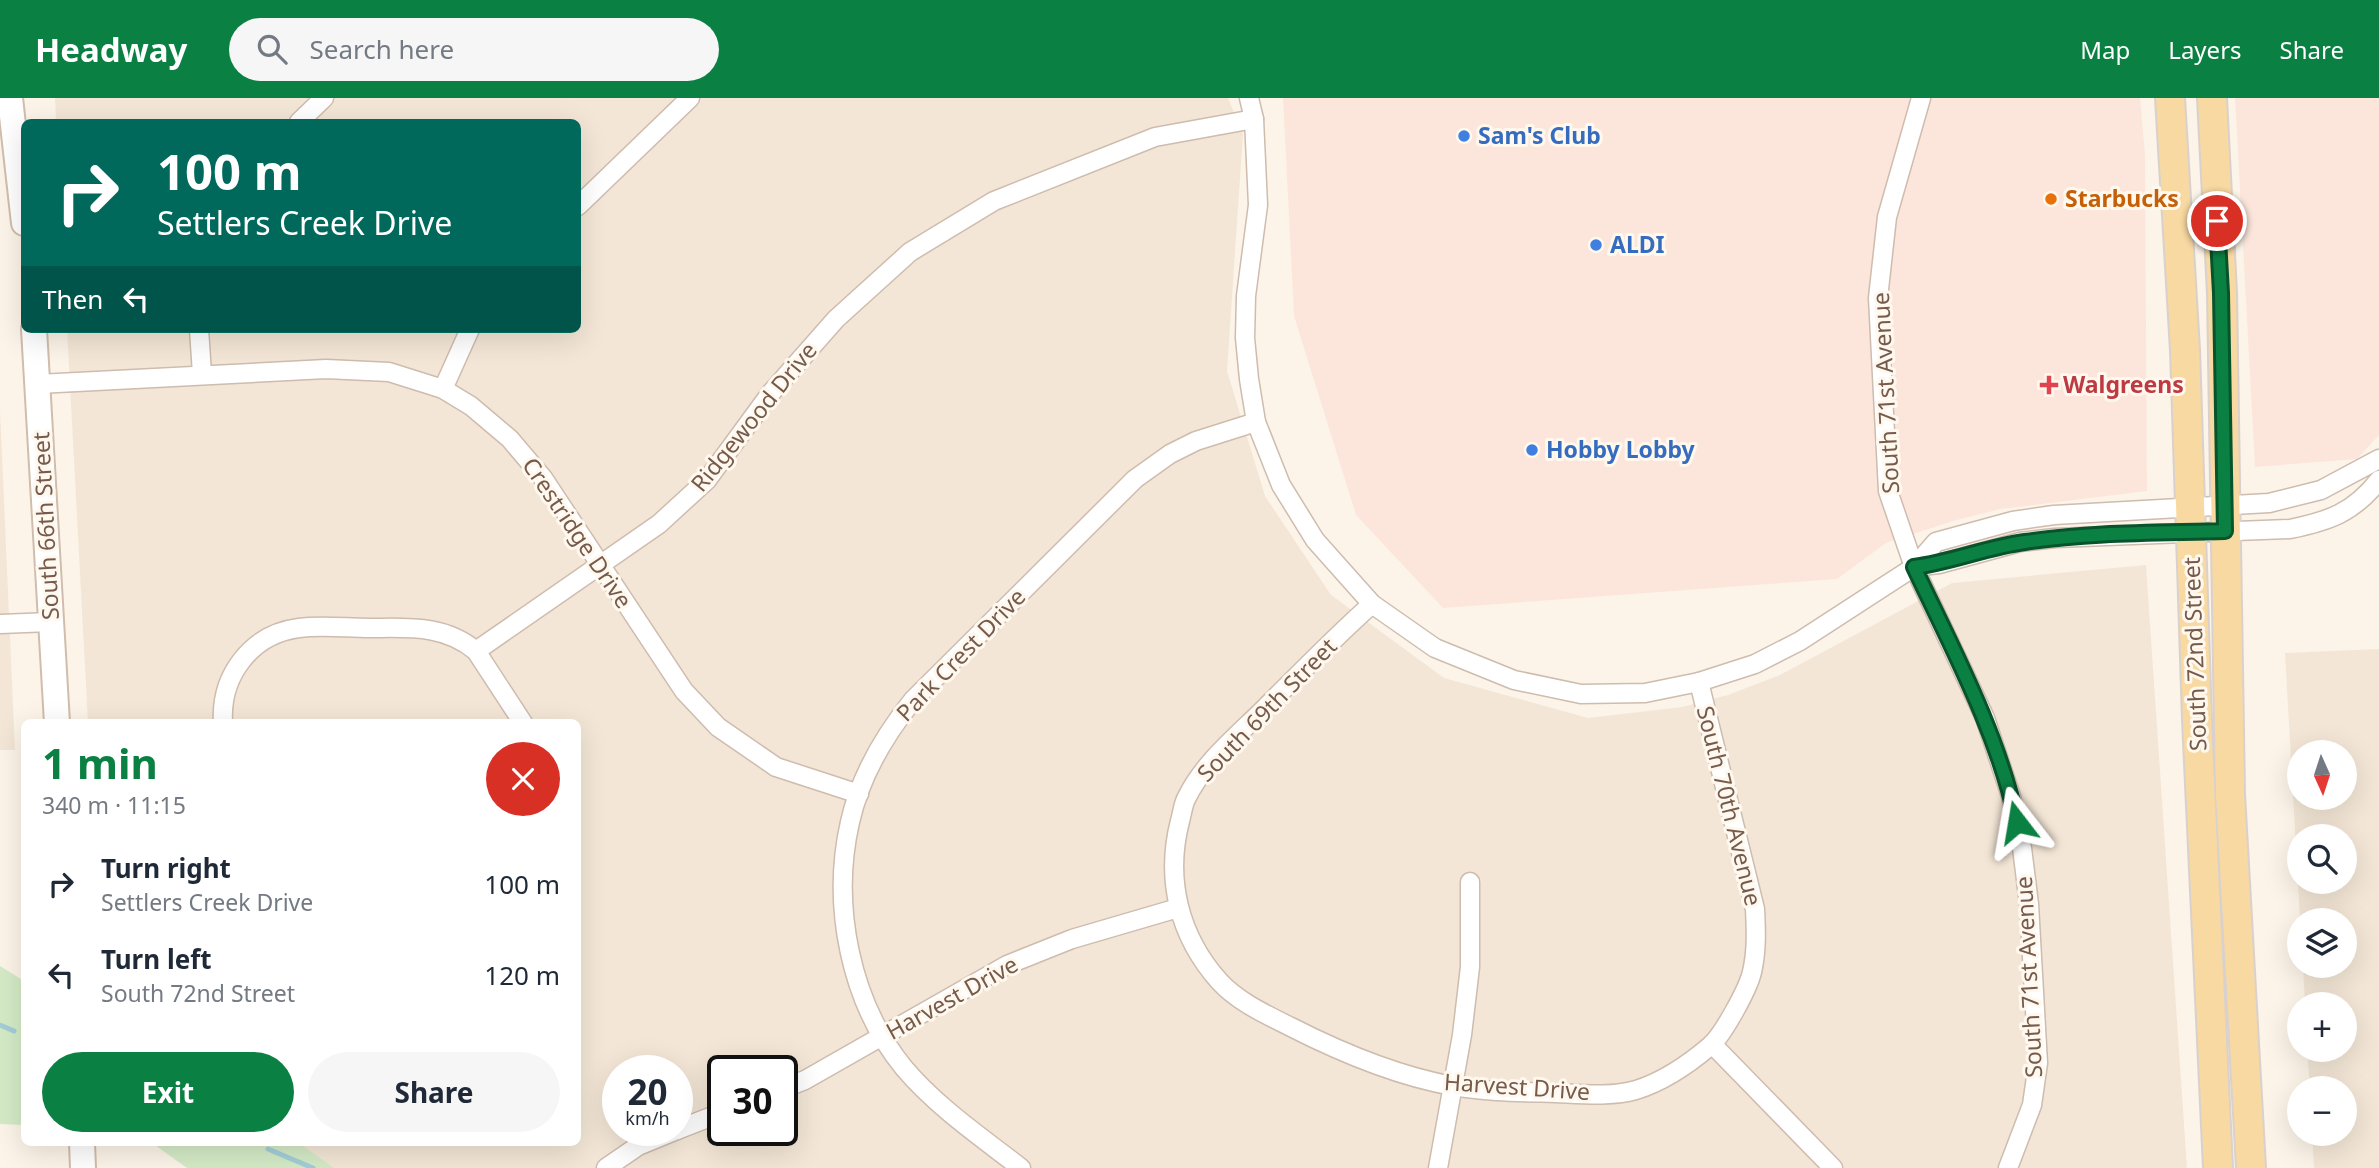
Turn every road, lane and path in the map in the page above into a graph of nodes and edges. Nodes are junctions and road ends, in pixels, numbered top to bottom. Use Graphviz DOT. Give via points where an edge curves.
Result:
graph roads {
  1 [pos="10,98"];
  2 [pos="26,98"];
  3 [pos="324,98"];
  4 [pos="690,98"];
  5 [pos="1249,98"];
  6 [pos="1921,98"];
  7 [pos="2170,98"];
  8 [pos="2212,98"];
  9 [pos="27,119"];
  10 [pos="302,119"];
  11 [pos="1254,119"];
  12 [pos="21,196"];
  13 [pos="581,203"];
  14 [pos="34,333"];
  15 [pos="199,333"];
  16 [pos="468,333"];
  17 [pos="202,374"];
  18 [pos="37,384"];
  19 [pos="443,388"];
  20 [pos="1256,422"];
  21 [pos="2379,459"];
  22 [pos="2379,480"];
  23 [pos="2225,519"];
  24 [pos="2190,520"];
  25 [pos="600,566"];
  26 [pos="1914,567"];
  27 [pos="1371,604"];
  28 [pos="51,622"];
  29 [pos="0,624"];
  30 [pos="476,651"];
  31 [pos="1699,682"];
  32 [pos="57,719"];
  33 [pos="223,719"];
  34 [pos="520,719"];
  35 [pos="859,794"];
  36 [pos="1470,882"];
  37 [pos="1178,908"];
  38 [pos="883,1035"];
  39 [pos="1712,1044"];
  40 [pos="798,1082"];
  41 [pos="1453,1086"];
  42 [pos="82,1146"];
  43 [pos="638,1146"];
  44 [pos="83,1168"];
  45 [pos="606,1168"];
  46 [pos="1021,1168"];
  47 [pos="1438,1168"];
  48 [pos="1833,1168"];
  49 [pos="2008,1168"];
  50 [pos="2218,1168"];
  51 [pos="2251,1168"];
  1 -- 12 [label="street"];
  2 -- 9 [label="street"];
  3 -- 10 [label="street"];
  4 -- 13 [label="street"];
  5 -- 11 [label="street"];
  6 -- 26 [label="street, South 71st Avenue" via="1886,216 1878,298 1888,491"];
  7 -- 24 [label="main road, South 72nd Street"];
  8 -- 23 [label="main road, South 72nd Street"];
  11 -- 20 [label="street" via="1258,205 1245,338"];
  11 -- 25 [label="street, Ridgewood Drive" via="1155,137 994,201 910,252 836,318 770,394 706,480 659,524"];
  14 -- 18 [label="street, South 66th Street"];
  15 -- 17 [label="street"];
  16 -- 19 [label="street"];
  17 -- 18 [label="street, Crestridge Drive"];
  17 -- 19 [label="street, Crestridge Drive" via="360,369 389,372"];
  18 -- 28 [label="street, South 66th Street"];
  19 -- 25 [label="street, Crestridge Drive" via="510,439 543,478"];
  20 -- 27 [label="street" via="1282,485 1315,540"];
  20 -- 35 [label="street, Park Crest Drive" via="1170,454 1135,479 913,700 883,742"];
  21 -- 23 [label="street" via="2321,490"];
  22 -- 23 [label="street" via="2347,511 2320,523 2290,529"];
  23 -- 24 [label="street"];
  23 -- 51 [label="main road, South 72nd Street" via="2230,794"];
  24 -- 26 [label="street" via="2054,515 2013,521 1936,542"];
  24 -- 50 [label="main road, South 72nd Street"];
  25 -- 30 [label="street, Ridgewood Drive"];
  25 -- 35 [label="street, Crestridge Drive" via="684,691 718,727 776,766"];
  26 -- 31 [label="street" via="1800,641 1755,664"];
  26 -- 49 [label="street, South 71st Avenue" via="1985,718 2011,796 2022,848 2038,1063 2032,1105"];
  27 -- 31 [label="street" via="1435,648 1514,680 1581,694 1645,692"];
  27 -- 37 [label="street, South 69th Street" via="1213,760 1186,800 1174,844"];
  28 -- 29 [label="street"];
  28 -- 32 [label="street, South 66th Street"];
  30 -- 33 [label="street" via="449,634 427,629 297,628 267,639 235,668 225,692"];
  30 -- 34 [label="street"];
  31 -- 39 [label="street, South 70th Avenue" via="1755,909 1756,931 1752,975"];
  35 -- 38 [label="street, Park Crest Drive" via="843,874 844,915 850,957"];
  36 -- 41 [label="street" via="1470,967"];
  37 -- 38 [label="street, Harvest Drive" via="1072,939 1007,965"];
  37 -- 41 [label="street, Harvest Drive" via="1195,946 1220,982 1259,1011 1327,1045 1398,1072"];
  38 -- 40 [label="street, Harvest Drive"];
  38 -- 46 [label="street, Park Crest Drive" via="905,1069 943,1106"];
  39 -- 41 [label="street, Harvest Drive" via="1665,1077 1635,1090 1586,1094"];
  39 -- 48 [label="street"];
  41 -- 47 [label="street"];
  42 -- 44 [label="street"];
  43 -- 45 [label="street"];
}
